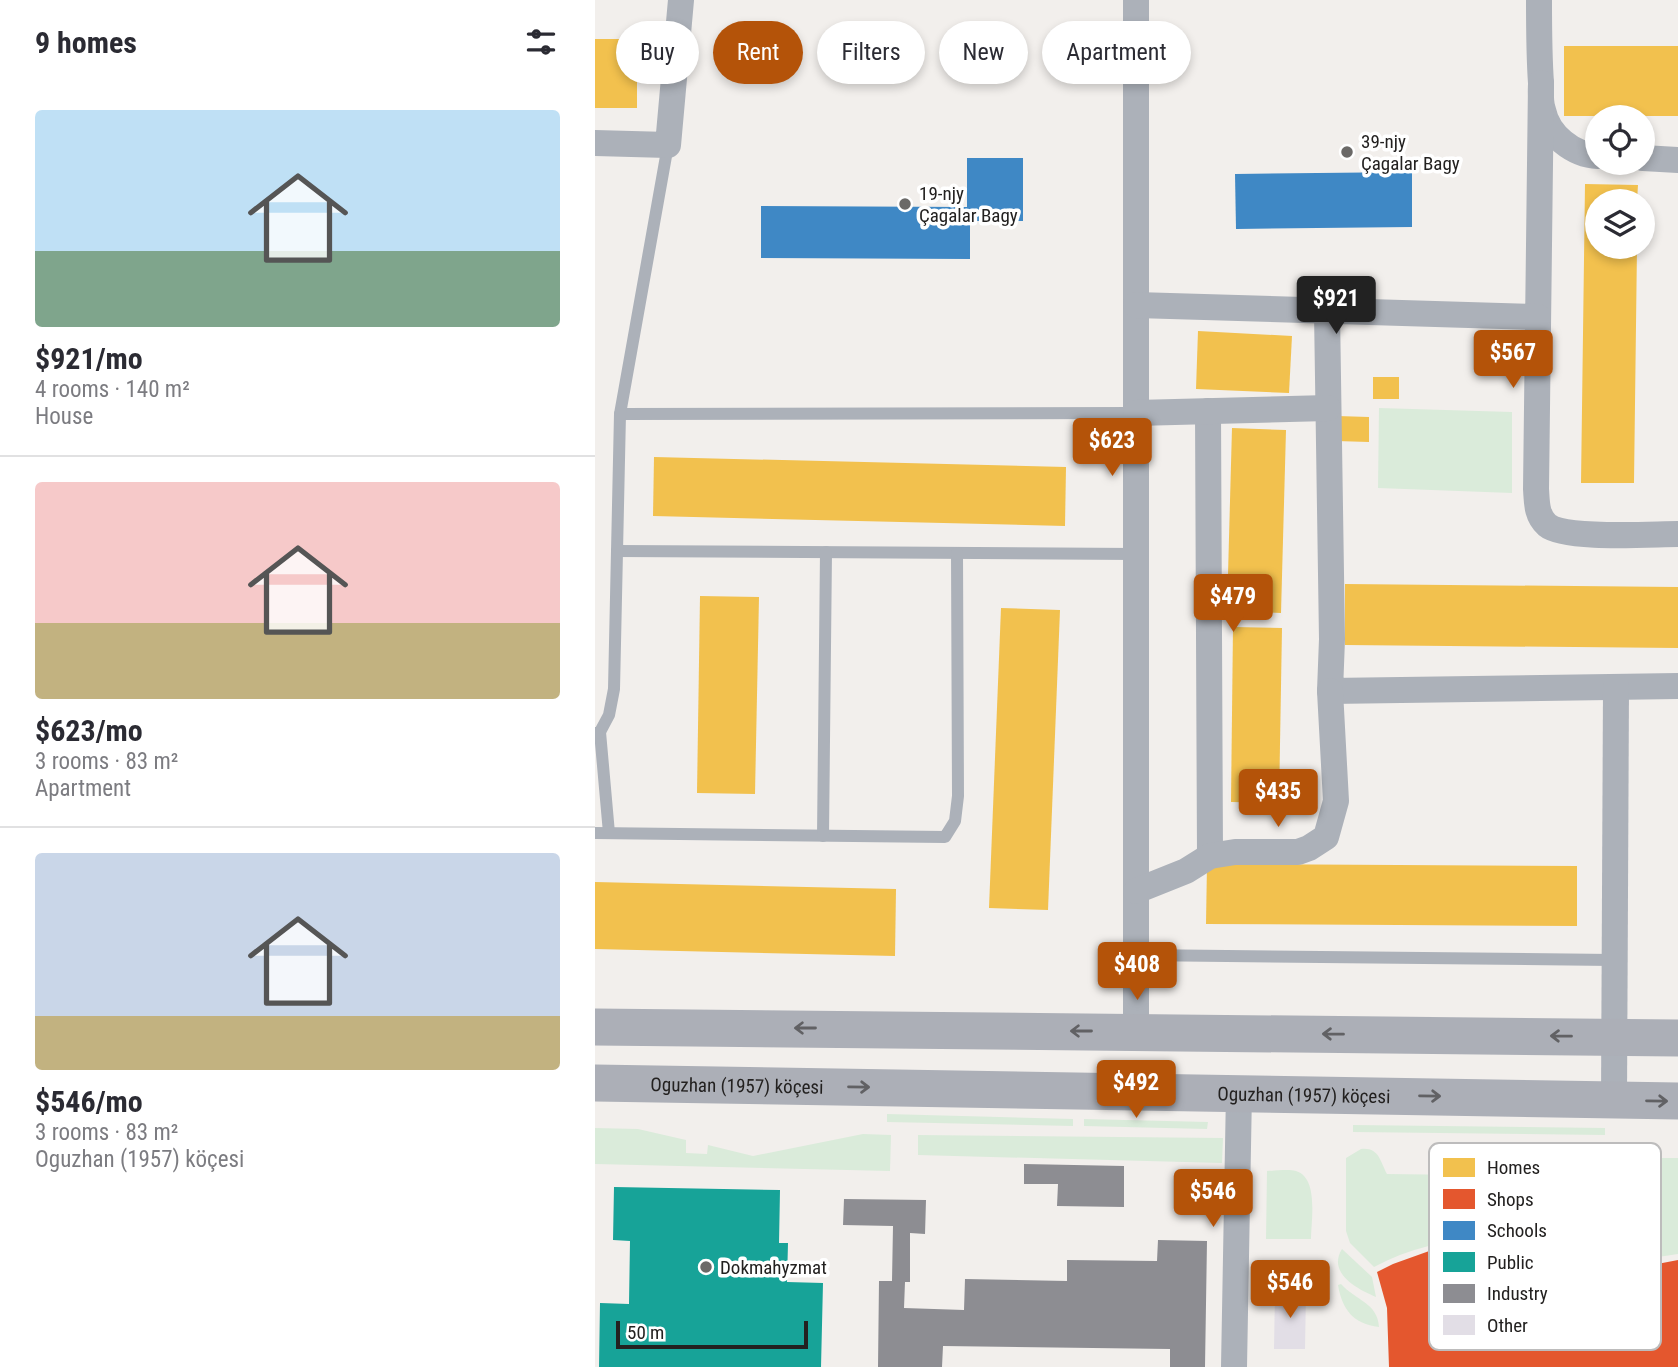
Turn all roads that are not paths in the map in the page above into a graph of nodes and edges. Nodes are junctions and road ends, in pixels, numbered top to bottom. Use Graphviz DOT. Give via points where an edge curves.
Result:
graph roads {
  1 [pos="681,0"];
  2 [pos="1136,0"];
  3 [pos="1539,0"];
  4 [pos="1541,83"];
  5 [pos="595,143"];
  6 [pos="668,145"];
  7 [pos="1585,155"];
  8 [pos="1655,159"];
  9 [pos="1678,160"];
  10 [pos="1136,304"];
  11 [pos="1327,312"];
  12 [pos="1538,317"];
  13 [pos="1328,408"];
  14 [pos="1208,411"];
  15 [pos="1136,413"];
  16 [pos="620,414"];
  17 [pos="1678,534"];
  18 [pos="617,551"];
  19 [pos="826,552"];
  20 [pos="957,553"];
  21 [pos="1136,554"];
  22 [pos="1678,685"];
  23 [pos="1616,687"];
  24 [pos="1330,691"];
  25 [pos="597,732"];
  26 [pos="595,833"];
  27 [pos="609,833"];
  28 [pos="823,835"];
  29 [pos="1210,856"];
  30 [pos="1136,891"];
  31 [pos="1136,955"];
  32 [pos="1613,960"];
  33 [pos="595,1027"];
  34 [pos="1136,1031"];
  35 [pos="1612,1037"];
  36 [pos="1678,1038"];
  37 [pos="595,1083"];
  38 [pos="1239,1092"];
  39 [pos="1614,1100"];
  40 [pos="1678,1101"];
  41 [pos="1234,1367"];
  1 -- 6 [label="street"];
  2 -- 10 [label="street"];
  3 -- 4 [label="street"];
  4 -- 7 [label="street" via="1542,110 1549,127 1565,145"];
  4 -- 12 [label="street"];
  5 -- 6 [label="street"];
  6 -- 16 [label="lane"];
  8 -- 9 [label="street"];
  10 -- 11 [label="street"];
  10 -- 15 [label="street"];
  11 -- 12 [label="street"];
  11 -- 13 [label="street"];
  12 -- 17 [label="street" via="1537,512 1548,525 1567,534"];
  13 -- 14 [label="street"];
  13 -- 24 [label="street"];
  14 -- 15 [label="street"];
  14 -- 29 [label="street"];
  15 -- 16 [label="lane"];
  15 -- 21 [label="street"];
  16 -- 18 [label="lane"];
  18 -- 19 [label="lane"];
  18 -- 25 [label="lane" via="614,689 609,715"];
  19 -- 20 [label="lane"];
  19 -- 28 [label="lane"];
  20 -- 21 [label="lane"];
  20 -- 28 [label="lane" via="955,821 945,837"];
  21 -- 30 [label="street"];
  22 -- 23 [label="street"];
  23 -- 24 [label="street"];
  23 -- 32 [label="street"];
  24 -- 29 [label="street" via="1336,801 1326,837 1298,852"];
  25 -- 27 [label="lane"];
  26 -- 27 [label="lane"];
  27 -- 28 [label="lane"];
  29 -- 30 [label="street"];
  30 -- 31 [label="street"];
  31 -- 32 [label="lane"];
  31 -- 34 [label="street"];
  32 -- 35 [label="street"];
  34 -- 33 [label="main road, one-way"];
  35 -- 34 [label="main road, one-way"];
  35 -- 36 [label="main road"];
  35 -- 39 [label="street"];
  37 -- 38 [label="main road, Oguzhan (1957) köçesi, one-way"];
  38 -- 39 [label="main road, Oguzhan (1957) köçesi, one-way"];
  38 -- 41 [label="street"];
  39 -- 40 [label="main road, Oguzhan (1957) köçesi, one-way"];
}
